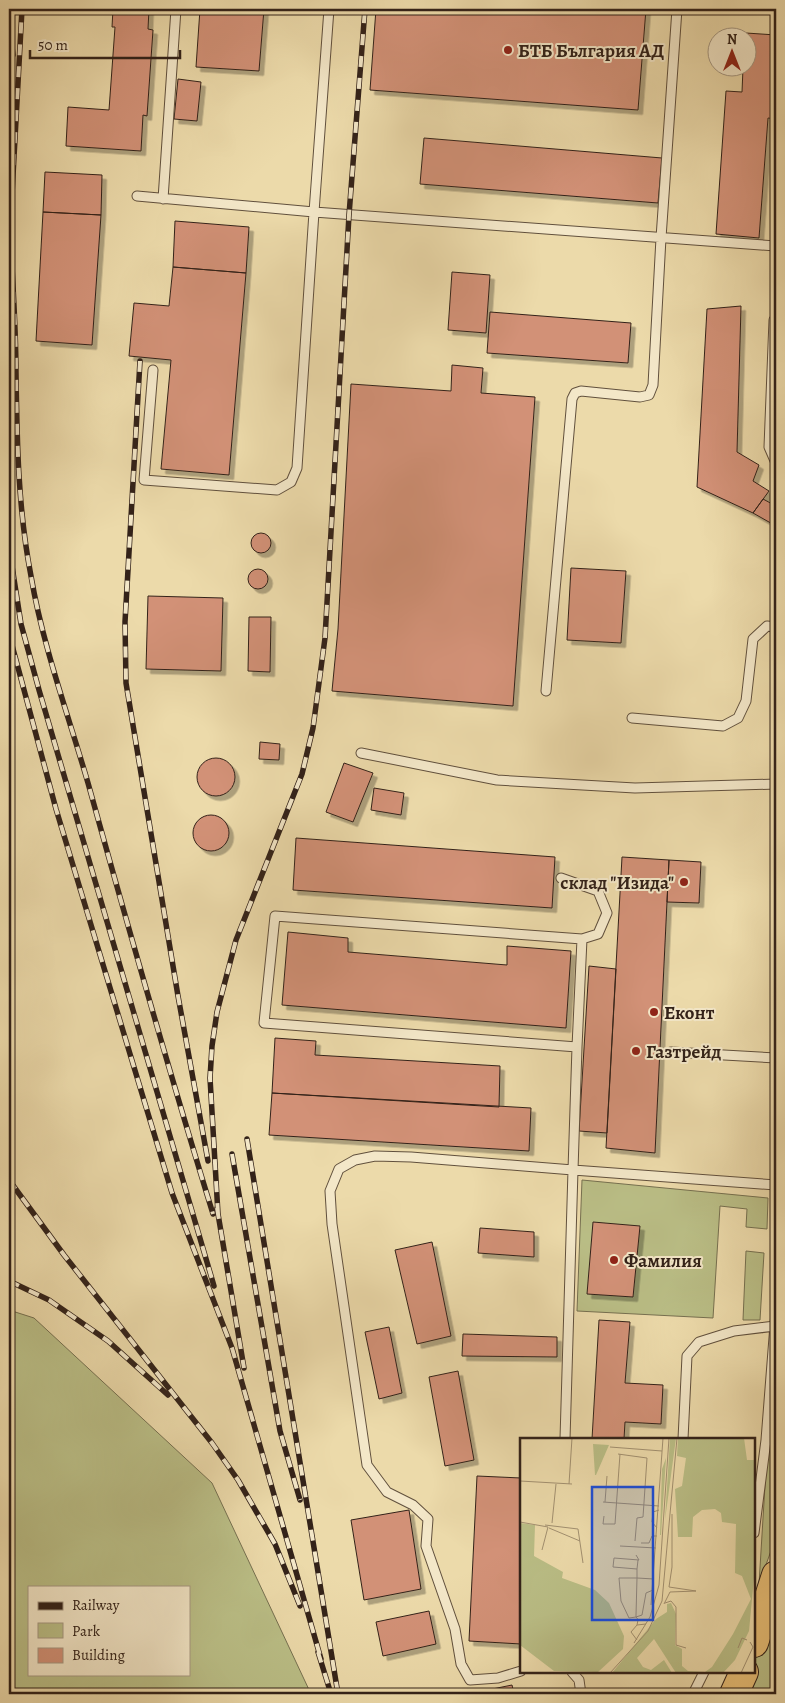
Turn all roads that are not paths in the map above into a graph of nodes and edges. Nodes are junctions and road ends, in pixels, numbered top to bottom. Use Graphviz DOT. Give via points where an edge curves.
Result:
graph roads {
  1 [pos="176,9"];
  2 [pos="329,9"];
  3 [pos="677,9"];
  4 [pos="137,196"];
  5 [pos="163,199"];
  6 [pos="314,212"];
  7 [pos="661,238"];
  8 [pos="776,246"];
  9 [pos="776,318"];
  10 [pos="153,370"];
  11 [pos="776,463"];
  12 [pos="776,627"];
  13 [pos="546,691"];
  14 [pos="632,718"];
  15 [pos="361,753"];
  16 [pos="776,784"];
  17 [pos="562,878"];
  18 [pos="582,939"];
  19 [pos="577,1047"];
  20 [pos="671,1052"];
  21 [pos="776,1058"];
  22 [pos="573,1170"];
  23 [pos="776,1186"];
  24 [pos="776,1312"];
  25 [pos="775,1326"];
  26 [pos="565,1438"];
  27 [pos="683,1438"];
  28 [pos="755,1525"];
  29 [pos="776,1575"];
  30 [pos="755,1640"];
  31 [pos="520,1671"];
  32 [pos="573,1673"];
  33 [pos="704,1673"];
  34 [pos="744,1673"];
  35 [pos="580,1694"];
  36 [pos="693,1694"];
  37 [pos="734,1694"];
  1 -- 5 [label="lane"];
  2 -- 6 [label="lane"];
  3 -- 7 [label="lane"];
  4 -- 5 [label="lane"];
  5 -- 6 [label="lane"];
  6 -- 7 [label="lane"];
  6 -- 10 [label="lane" via="297,468 291,482 277,490 144,480"];
  7 -- 8 [label="lane"];
  7 -- 13 [label="lane" via="653,385 649,396 640,398 581,392 572,399"];
  9 -- 11 [label="lane" via="769,447"];
  12 -- 14 [label="lane" via="767,626 753,639 746,701 738,718 723,726"];
  15 -- 16 [label="lane" via="497,780 635,788"];
  17 -- 18 [label="lane" via="598,891 607,913 598,934"];
  18 -- 19 [label="lane"];
  18 -- 19 [label="lane" via="275,916 264,1023"];
  19 -- 22 [label="lane"];
  20 -- 21 [label="lane"];
  22 -- 23 [label="lane"];
  22 -- 26 [label="lane"];
  22 -- 31 [label="lane" via="375,1156 355,1160 339,1169 330,1191 367,1465 387,1492 413,1505 428,1519 426,1546 455,1629 461,1664 470,1680 498,1678"];
  24 -- 25 [label="lane"];
  25 -- 27 [label="lane" via="734,1331 699,1342 687,1356"];
  25 -- 28 [label="lane"];
  29 -- 30 [label="highway"];
  32 -- 35 [label="lane" via="579,1680"];
  33 -- 36 [label="lane"];
  34 -- 37 [label="highway"];
}
